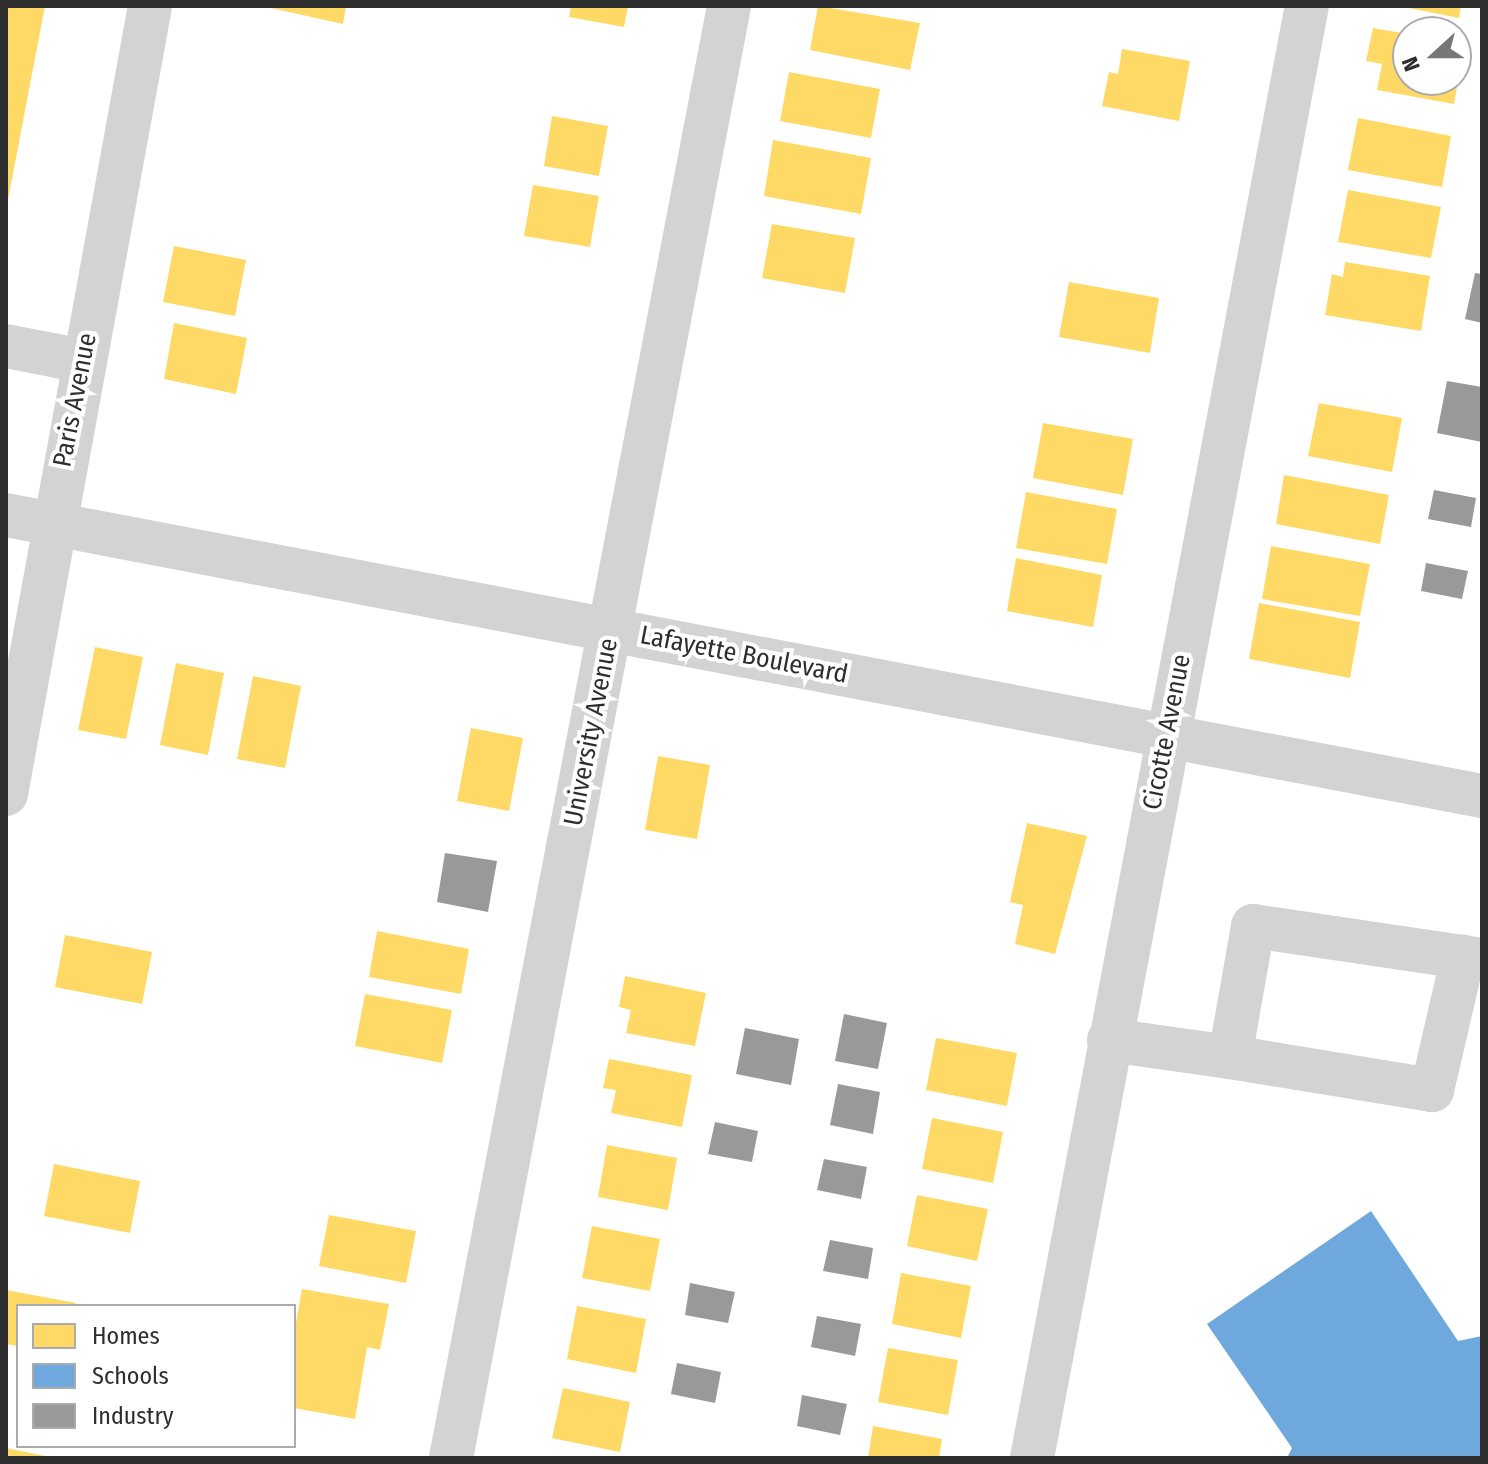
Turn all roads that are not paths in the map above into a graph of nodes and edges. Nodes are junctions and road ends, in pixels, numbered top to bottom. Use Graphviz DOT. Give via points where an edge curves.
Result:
graph roads {
  1 [pos="150,6"];
  2 [pos="729,6"];
  3 [pos="1307,6"];
  4 [pos="6,346"];
  5 [pos="83,361"];
  6 [pos="6,515"];
  7 [pos="52,523"];
  8 [pos="611,629"];
  9 [pos="1166,735"];
  10 [pos="6,794"];
  11 [pos="1482,796"];
  12 [pos="1472,958"];
  13 [pos="1109,1040"];
  14 [pos="1230,1057"];
  15 [pos="451,1458"];
  16 [pos="1032,1458"];
  1 -- 5 [label="street, Paris Avenue"];
  2 -- 8 [label="street, University Avenue"];
  3 -- 9 [label="street, Cicotte Avenue"];
  4 -- 5 [label="street"];
  5 -- 7 [label="street, Paris Avenue"];
  6 -- 7 [label="street, Lafayette Boulevard"];
  7 -- 8 [label="street, Lafayette Boulevard"];
  7 -- 10 [label="street, Paris Avenue"];
  8 -- 9 [label="street, Lafayette Boulevard"];
  8 -- 15 [label="street, University Avenue"];
  9 -- 11 [label="street, Lafayette Boulevard"];
  9 -- 13 [label="street, Cicotte Avenue"];
  12 -- 14 [label="street" via="1432,1090"];
  12 -- 14 [label="street" via="1253,926"];
  13 -- 14 [label="street"];
  13 -- 16 [label="street, Cicotte Avenue"];
}
